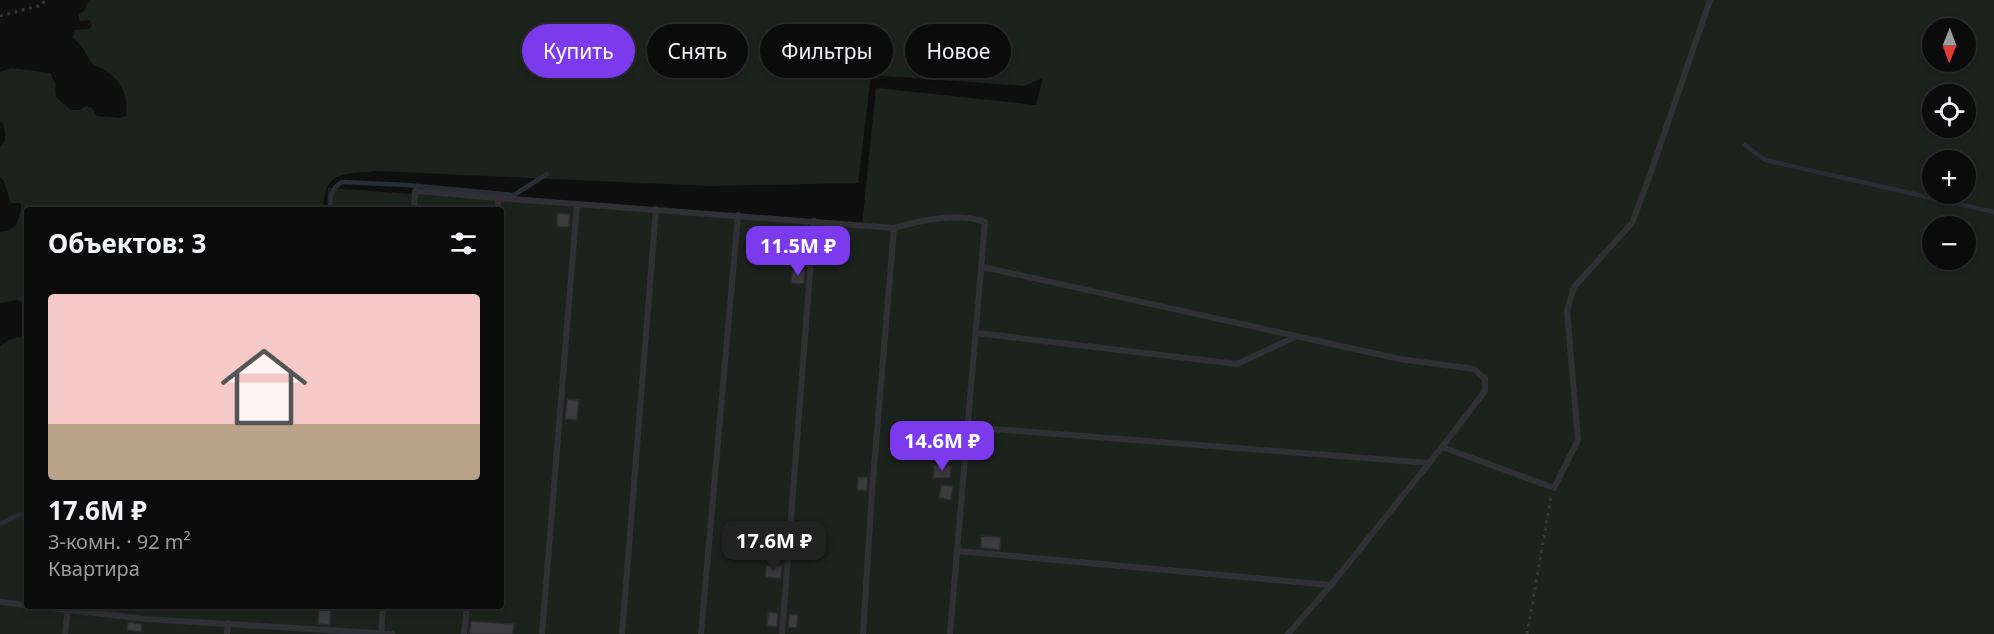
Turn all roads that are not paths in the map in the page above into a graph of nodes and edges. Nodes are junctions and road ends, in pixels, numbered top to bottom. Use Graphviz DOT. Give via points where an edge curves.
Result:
graph roads {
  1 [pos="1710,0"];
  2 [pos="498,198"];
  3 [pos="577,204"];
  4 [pos="414,207"];
  5 [pos="498,207"];
  6 [pos="656,209"];
  7 [pos="738,216"];
  8 [pos="814,221"];
  9 [pos="894,228"];
  10 [pos="983,267"];
  11 [pos="977,333"];
  12 [pos="1296,336"];
  13 [pos="968,427"];
  14 [pos="1442,447"];
  15 [pos="1429,463"];
  16 [pos="957,551"];
  17 [pos="1331,585"];
  18 [pos="0,602"];
  19 [pos="24,605"];
  20 [pos="68,609"];
  21 [pos="75,609"];
  22 [pos="383,609"];
  23 [pos="467,609"];
  24 [pos="228,623"];
  25 [pos="65,634"];
  26 [pos="227,634"];
  27 [pos="381,634"];
  28 [pos="392,634"];
  29 [pos="464,634"];
  30 [pos="542,634"];
  31 [pos="622,634"];
  32 [pos="701,634"];
  33 [pos="782,634"];
  34 [pos="863,634"];
  35 [pos="950,634"];
  36 [pos="1288,634"];
  1 -- 14 [label="lane" via="1632,223 1574,287 1567,311 1578,440 1554,488"];
  2 -- 3 [label="lane"];
  2 -- 4 [label="lane" via="415,191"];
  2 -- 5 [label="lane"];
  3 -- 6 [label="lane"];
  3 -- 30 [label="lane"];
  6 -- 7 [label="lane"];
  6 -- 31 [label="lane"];
  7 -- 8 [label="lane"];
  7 -- 32 [label="lane"];
  8 -- 9 [label="lane"];
  8 -- 33 [label="lane"];
  9 -- 10 [label="lane" via="943,218 985,222"];
  9 -- 34 [label="lane"];
  10 -- 11 [label="lane"];
  10 -- 12 [label="lane"];
  11 -- 12 [label="lane" via="1237,364"];
  11 -- 13 [label="lane"];
  12 -- 14 [label="lane" via="1400,359 1474,369 1485,379 1485,392"];
  13 -- 15 [label="lane"];
  13 -- 16 [label="lane"];
  14 -- 15 [label="lane"];
  15 -- 17 [label="lane"];
  16 -- 17 [label="lane"];
  16 -- 35 [label="lane"];
  17 -- 36 [label="lane"];
  18 -- 19 [label="lane"];
  20 -- 25 [label="lane"];
  21 -- 24 [label="lane" via="146,619"];
  22 -- 27 [label="lane"];
  23 -- 29 [label="lane"];
  24 -- 26 [label="lane"];
  24 -- 27 [label="lane"];
  27 -- 28 [label="lane"];
}
